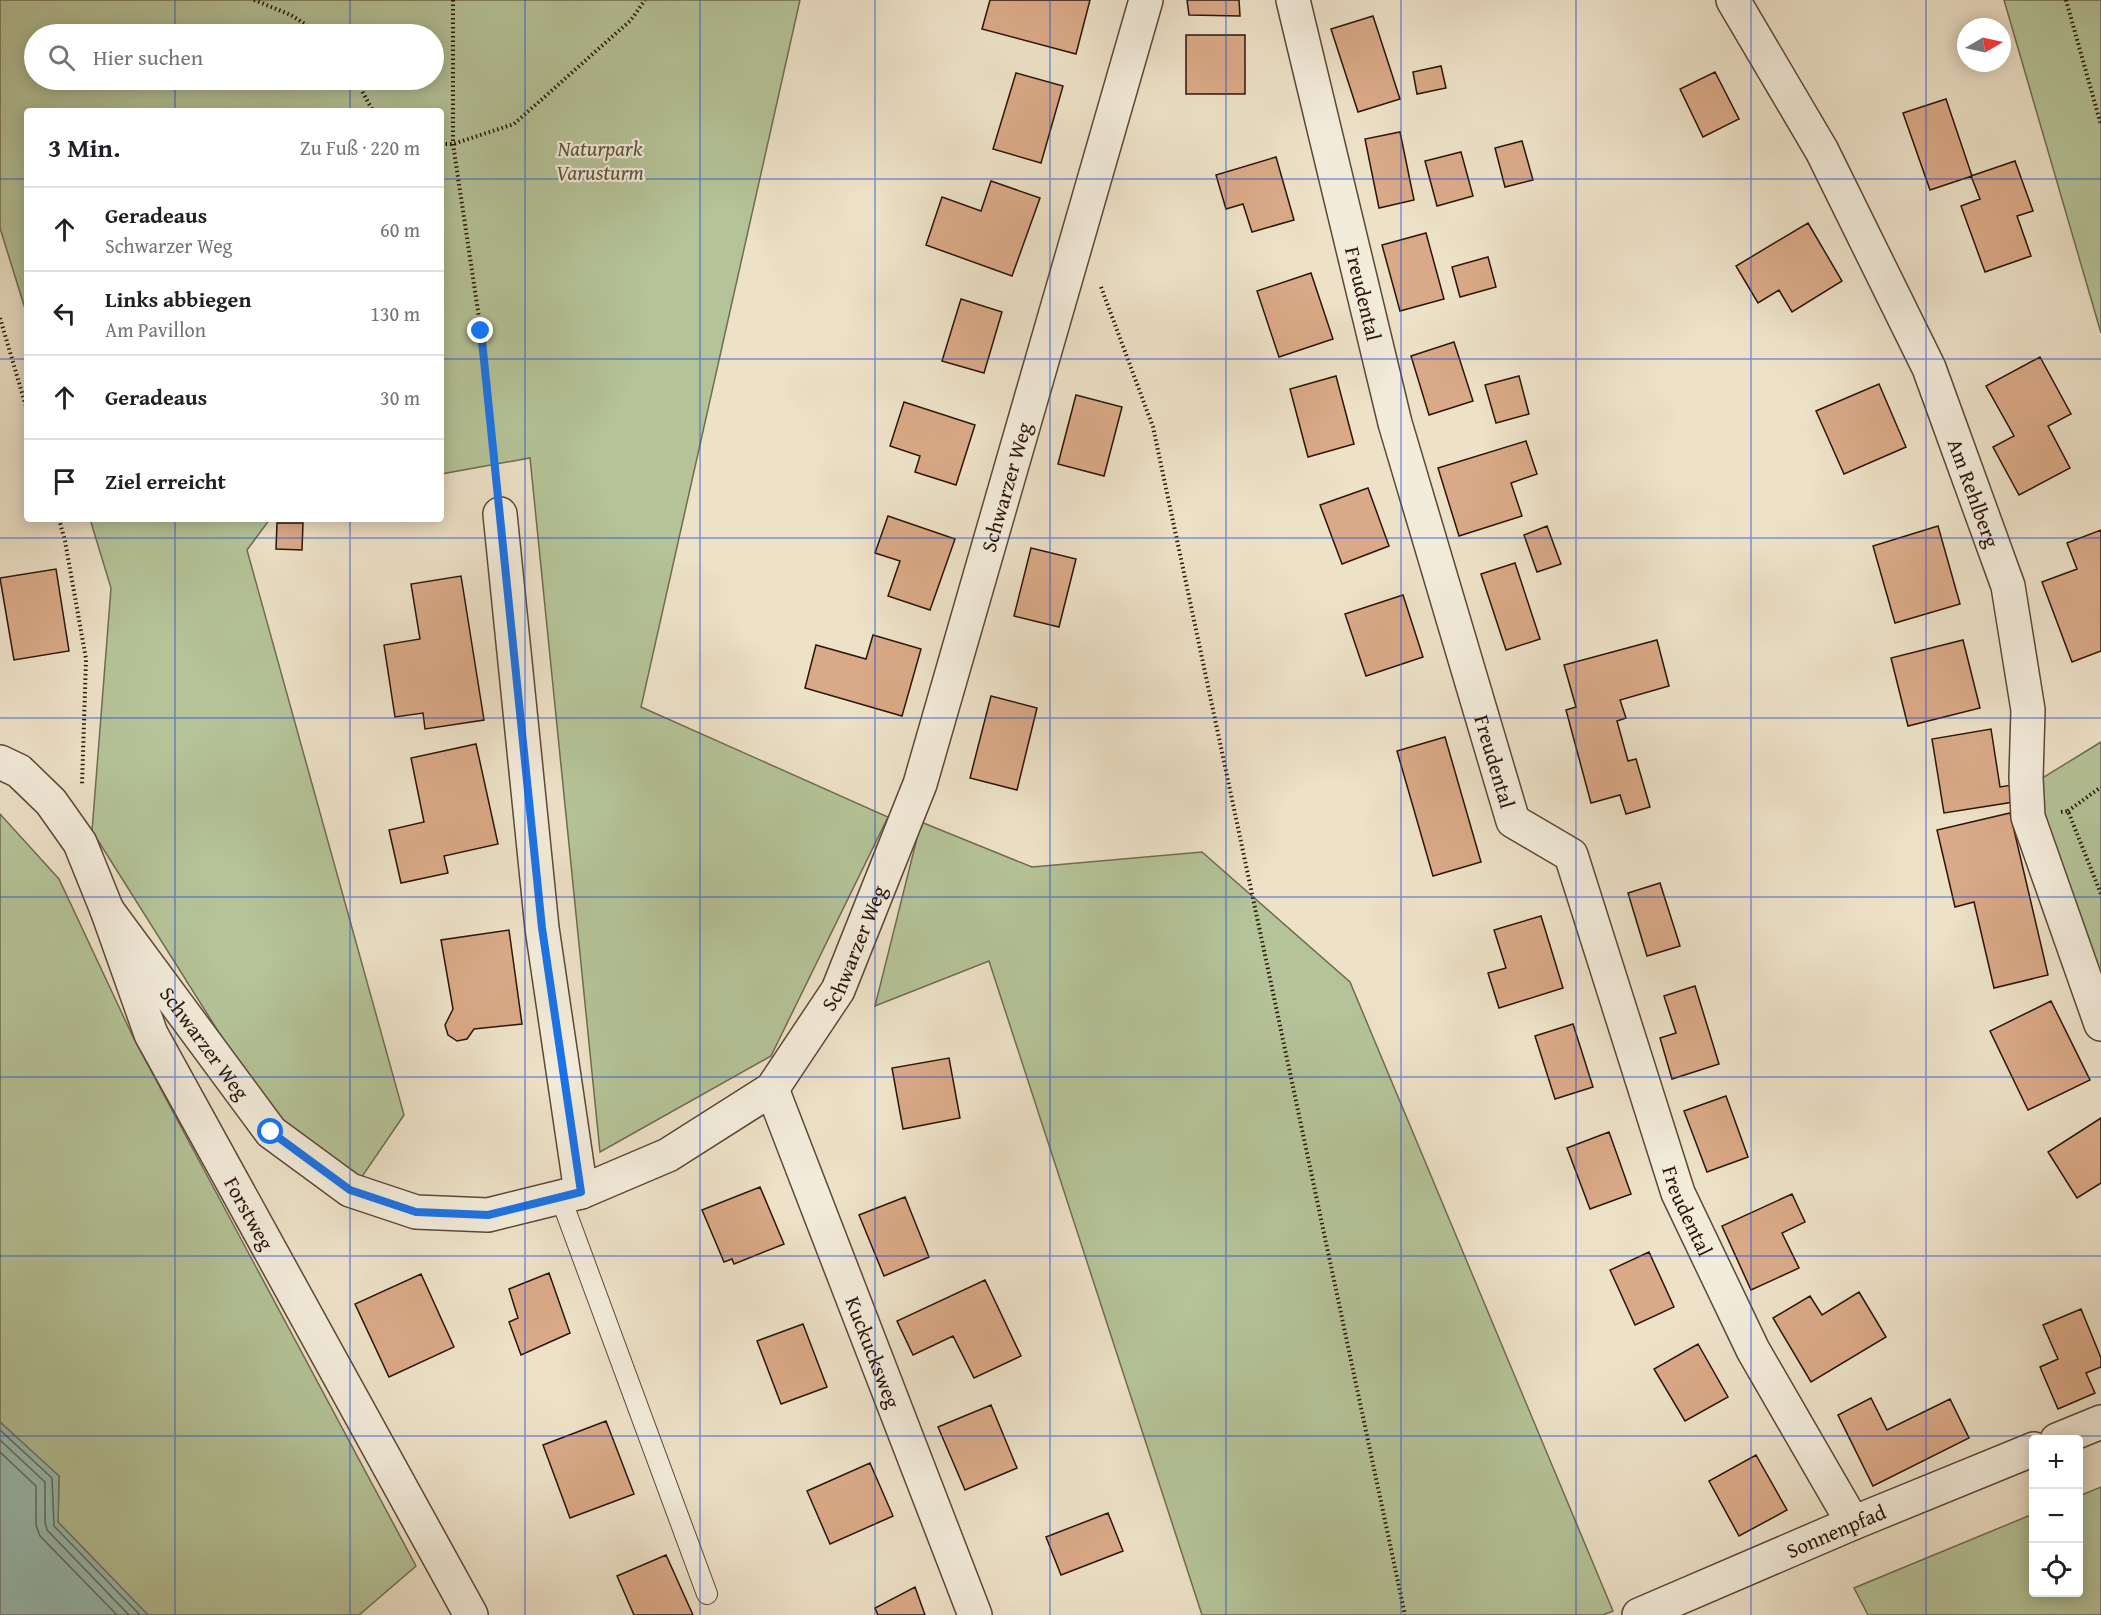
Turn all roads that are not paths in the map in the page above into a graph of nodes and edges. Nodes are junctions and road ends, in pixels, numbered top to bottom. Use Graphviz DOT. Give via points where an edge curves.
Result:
graph roads {
  1 [pos="1146,0"];
  2 [pos="1293,0"];
  3 [pos="1733,0"];
  4 [pos="500,514"];
  5 [pos="0,762"];
  6 [pos="107,910"];
  7 [pos="2101,1024"];
  8 [pos="772,1089"];
  9 [pos="570,1194"];
  10 [pos="2101,1422"];
  11 [pos="2069,1435"];
  12 [pos="2029,1451"];
  13 [pos="1853,1523"];
  14 [pos="707,1593"];
  15 [pos="471,1615"];
  16 [pos="975,1615"];
  17 [pos="1639,1615"];
  1 -- 8 [label="street, Schwarzer Weg" via="920,784 838,990"];
  2 -- 13 [label="street, Freudental" via="1395,423 1513,821 1571,855 1678,1193 1753,1350"];
  3 -- 7 [label="street, Am Rehlberg" via="1822,151 1929,368 2008,586 2028,710 2028,817"];
  4 -- 9 [label="street"];
  5 -- 6 [label="street, Forstweg" via="19,771 51,802 80,843"];
  6 -- 9 [label="street, Schwarzer Weg" via="271,1132 350,1190 416,1212 488,1215"];
  6 -- 15 [label="street, Forstweg" via="151,1034"];
  8 -- 9 [label="street, Schwarzer Weg" via="668,1155"];
  8 -- 16 [label="street, Kuckucksweg"];
  9 -- 14 [label="lane"];
  10 -- 11 [label="street"];
  12 -- 13 [label="street, Sonnenpfad"];
  13 -- 17 [label="street, Sonnenpfad"];
}
